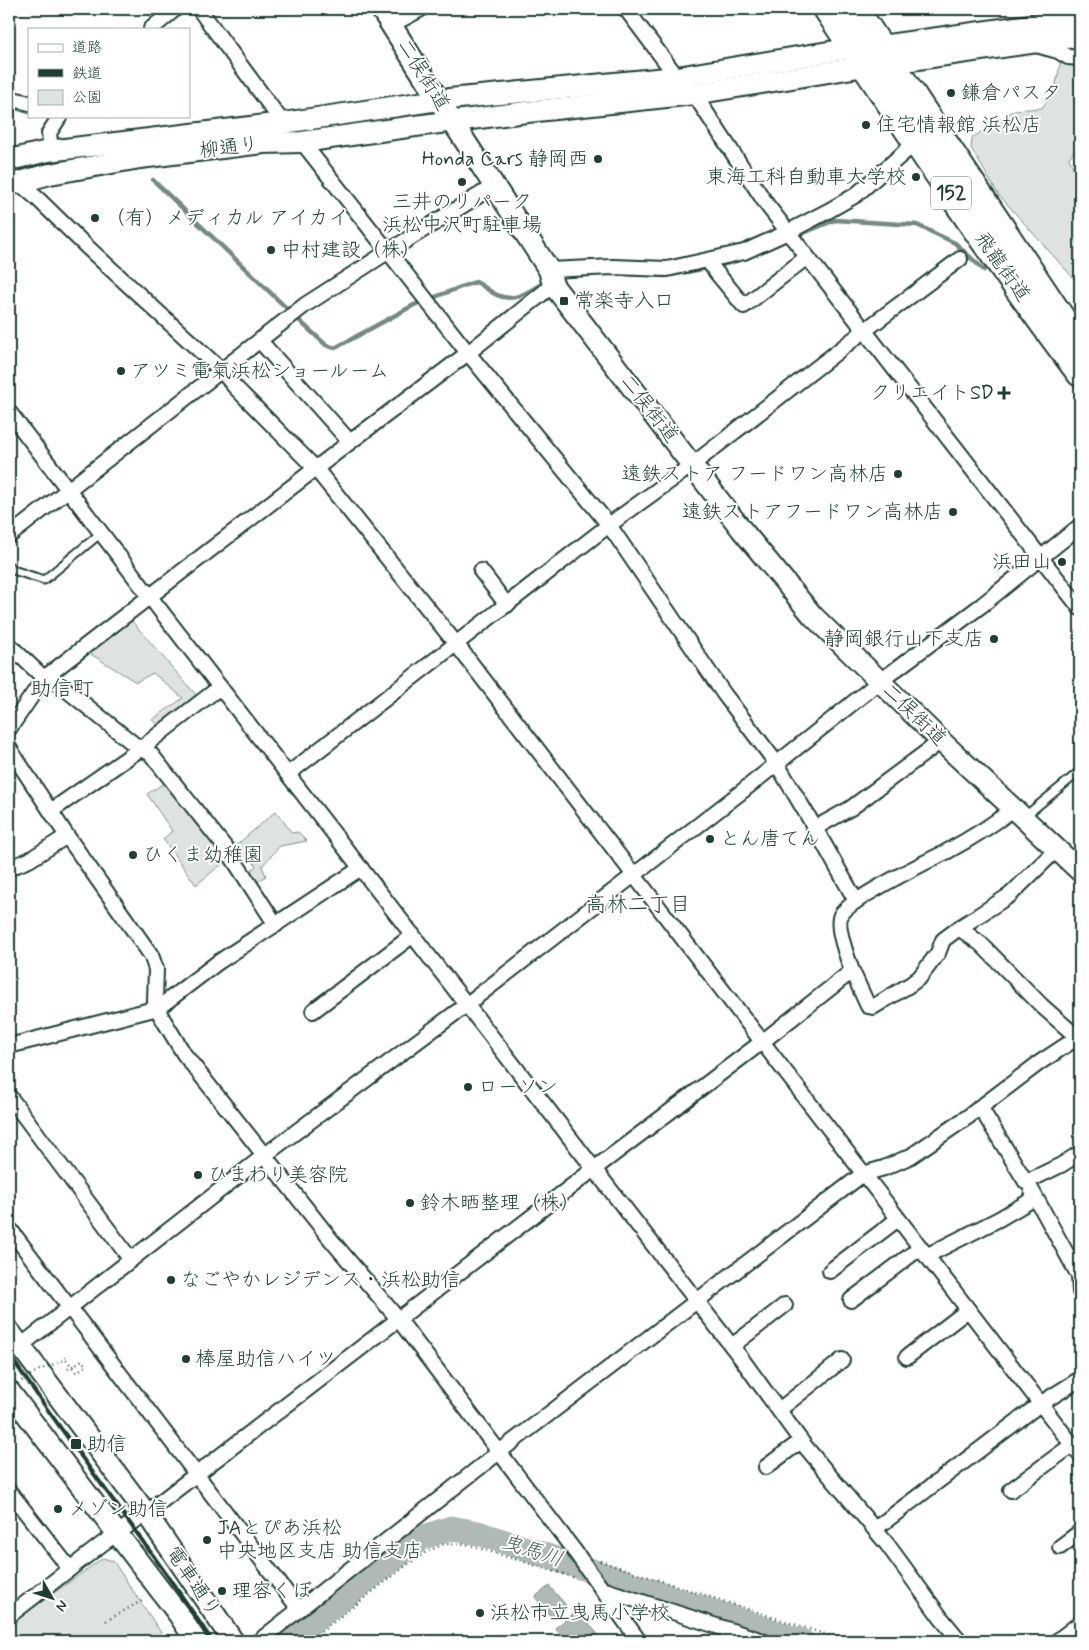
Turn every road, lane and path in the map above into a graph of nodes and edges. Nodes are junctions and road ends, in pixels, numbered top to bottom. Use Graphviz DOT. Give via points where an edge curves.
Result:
graph roads {
  1 [pos="175,9"];
  2 [pos="199,9"];
  3 [pos="421,9"];
  4 [pos="626,9"];
  5 [pos="827,9"];
  6 [pos="855,9"];
  7 [pos="386,17"];
  8 [pos="1080,20"];
  9 [pos="152,28"];
  10 [pos="1029,42"];
  11 [pos="872,56"];
  12 [pos="1080,58"];
  13 [pos="676,77"];
  14 [pos="694,94"];
  15 [pos="9,98"];
  16 [pos="439,100"];
  17 [pos="28,103"];
  18 [pos="59,118"];
  19 [pos="452,121"];
  20 [pos="283,122"];
  21 [pos="302,142"];
  22 [pos="916,142"];
  23 [pos="51,151"];
  24 [pos="9,160"];
  25 [pos="14,184"];
  26 [pos="494,186"];
  27 [pos="796,242"];
  28 [pos="388,251"];
  29 [pos="960,259"];
  30 [pos="711,266"];
  31 [pos="551,278"];
  32 [pos="864,331"];
  33 [pos="260,341"];
  34 [pos="1080,346"];
  35 [pos="468,353"];
  36 [pos="222,371"];
  37 [pos="1080,373"];
  38 [pos="9,412"];
  39 [pos="350,442"];
  40 [pos="692,465"];
  41 [pos="316,469"];
  42 [pos="69,490"];
  43 [pos="609,525"];
  44 [pos="1080,526"];
  45 [pos="101,533"];
  46 [pos="9,536"];
  47 [pos="1041,557"];
  48 [pos="9,566"];
  49 [pos="481,571"];
  50 [pos="150,597"];
  51 [pos="507,605"];
  52 [pos="1080,608"];
  53 [pos="9,645"];
  54 [pos="457,645"];
  55 [pos="46,676"];
  56 [pos="879,682"];
  57 [pos="220,687"];
  58 [pos="9,729"];
  59 [pos="941,741"];
  60 [pos="9,748"];
  61 [pos="140,749"];
  62 [pos="777,764"];
  63 [pos="1080,772"];
  64 [pos="288,774"];
  65 [pos="51,811"];
  66 [pos="1019,813"];
  67 [pos="815,828"];
  68 [pos="67,836"];
  69 [pos="1057,849"];
  70 [pos="9,868"];
  71 [pos="361,868"];
  72 [pos="1080,871"];
  73 [pos="634,874"];
  74 [pos="856,901"];
  75 [pos="276,925"];
  76 [pos="959,928"];
  77 [pos="413,935"];
  78 [pos="852,971"];
  79 [pos="466,1005"];
  80 [pos="158,1008"];
  81 [pos="313,1011"];
  82 [pos="1079,1036"];
  83 [pos="762,1042"];
  84 [pos="9,1046"];
  85 [pos="9,1096"];
  86 [pos="980,1106"];
  87 [pos="1080,1153"];
  88 [pos="265,1155"];
  89 [pos="594,1169"];
  90 [pos="863,1174"];
  91 [pos="1026,1182"];
  92 [pos="1035,1198"];
  93 [pos="898,1219"];
  94 [pos="9,1228"];
  95 [pos="923,1252"];
  96 [pos="131,1260"];
  97 [pos="830,1271"];
  98 [pos="1079,1277"];
  99 [pos="1080,1292"];
  100 [pos="851,1300"];
  101 [pos="696,1301"];
  102 [pos="785,1305"];
  103 [pos="70,1308"];
  104 [pos="968,1310"];
  105 [pos="399,1320"];
  106 [pos="13,1344"];
  107 [pos="732,1346"];
  108 [pos="907,1358"];
  109 [pos="842,1360"];
  110 [pos="68,1369"];
  111 [pos="1080,1379"];
  112 [pos="9,1390"];
  113 [pos="1040,1404"];
  114 [pos="779,1410"];
  115 [pos="801,1441"];
  116 [pos="1076,1450"];
  117 [pos="499,1452"];
  118 [pos="766,1467"];
  119 [pos="197,1474"];
  120 [pos="1011,1490"];
  121 [pos="10,1496"];
  122 [pos="146,1513"];
  123 [pos="875,1529"];
  124 [pos="1080,1532"];
  125 [pos="117,1535"];
  126 [pos="1060,1548"];
  127 [pos="576,1554"];
  128 [pos="70,1570"];
  129 [pos="600,1586"];
  130 [pos="150,1595"];
  131 [pos="299,1609"];
  132 [pos="9,1616"];
  133 [pos="106,1621"];
  134 [pos="1080,1623"];
  135 [pos="196,1641"];
  136 [pos="233,1641"];
  137 [pos="259,1641"];
  138 [pos="309,1641"];
  139 [pos="639,1641"];
  140 [pos="763,1641"];
  141 [pos="846,1641"];
  142 [pos="960,1641"];
  143 [pos="1057,1641"];
  1 -- 9 [label="street"];
  2 -- 20 [label="street"];
  3 -- 7 [label="street"];
  4 -- 13 [label="street"];
  5 -- 11 [label="highway, 飛龍街道 / 152"];
  6 -- 11 [label="highway, 飛龍街道 / 152"];
  7 -- 16 [label="street, 二俣街道"];
  8 -- 10 [label="street"];
  8 -- 11 [label="street"];
  10 -- 11 [label="street"];
  10 -- 12 [label="street" via="1068,57"];
  11 -- 13 [label="street, 柳通り"];
  11 -- 14 [label="street, 柳通り"];
  11 -- 22 [label="highway, 飛龍街道 / 152"];
  11 -- 34 [label="highway, 飛龍街道 / 152"];
  13 -- 14 [label="street"];
  13 -- 16 [label="street, 柳通り"];
  14 -- 19 [label="street, 柳通り"];
  14 -- 27 [label="street" via="767,205"];
  15 -- 17 [label="street"];
  16 -- 19 [label="street, 二俣街道"];
  16 -- 20 [label="street, 柳通り"];
  18 -- 23 [label="street" via="49,134"];
  19 -- 21 [label="street, 柳通り"];
  19 -- 26 [label="street, 二俣街道"];
  20 -- 23 [label="street, 柳通り"];
  21 -- 25 [label="street, 柳通り" via="263,143 140,158 50,174"];
  21 -- 28 [label="street"];
  22 -- 27 [label="street" via="856,195 828,211"];
  22 -- 37 [label="highway, 飛龍街道 / 152"];
  23 -- 24 [label="street, 柳通り"];
  25 -- 36 [label="street" via="39,200"];
  26 -- 28 [label="street"];
  26 -- 31 [label="street, 二俣街道"];
  27 -- 30 [label="street" via="744,252"];
  27 -- 30 [label="street" via="744,306"];
  27 -- 32 [label="street"];
  28 -- 33 [label="street" via="305,305"];
  28 -- 35 [label="street"];
  29 -- 32 [label="street"];
  30 -- 31 [label="street" via="667,269 613,267"];
  31 -- 35 [label="street"];
  31 -- 40 [label="street, 二俣街道"];
  32 -- 40 [label="street"];
  32 -- 47 [label="street"];
  33 -- 36 [label="street"];
  33 -- 39 [label="street"];
  35 -- 39 [label="street"];
  35 -- 43 [label="street"];
  36 -- 41 [label="street"];
  36 -- 42 [label="street"];
  38 -- 42 [label="street"];
  39 -- 41 [label="street"];
  40 -- 43 [label="street"];
  40 -- 56 [label="street, 二俣街道" via="813,616"];
  41 -- 50 [label="street"];
  41 -- 54 [label="street"];
  42 -- 45 [label="street"];
  42 -- 46 [label="street"];
  43 -- 51 [label="street"];
  43 -- 62 [label="street" via="724,694"];
  44 -- 47 [label="street"];
  45 -- 48 [label="lane" via="44,580"];
  45 -- 50 [label="street"];
  47 -- 52 [label="street"];
  47 -- 56 [label="street"];
  49 -- 51 [label="street"];
  50 -- 55 [label="street"];
  50 -- 57 [label="street"];
  51 -- 54 [label="street"];
  53 -- 55 [label="street"];
  54 -- 64 [label="street"];
  54 -- 73 [label="street"];
  55 -- 58 [label="street"];
  55 -- 61 [label="street"];
  56 -- 59 [label="street, 二俣街道"];
  56 -- 62 [label="street"];
  57 -- 61 [label="street"];
  57 -- 64 [label="street"];
  59 -- 66 [label="street, 二俣街道"];
  59 -- 67 [label="street" via="851,808"];
  60 -- 65 [label="street"];
  61 -- 65 [label="street"];
  61 -- 75 [label="street" via="150,753 228,851"];
  62 -- 67 [label="street"];
  62 -- 73 [label="street"];
  63 -- 66 [label="lane"];
  64 -- 71 [label="street"];
  65 -- 68 [label="street"];
  66 -- 69 [label="street, 二俣街道"];
  66 -- 74 [label="street" via="998,821"];
  67 -- 74 [label="street"];
  68 -- 70 [label="street" via="29,860"];
  68 -- 80 [label="street" via="151,955 156,969 155,1001"];
  69 -- 72 [label="street, 二俣街道"];
  69 -- 76 [label="street" via="1010,895"];
  71 -- 75 [label="street"];
  71 -- 77 [label="street"];
  73 -- 79 [label="street"];
  73 -- 83 [label="street"];
  74 -- 78 [label="street" via="841,915 839,925"];
  75 -- 80 [label="street" via="217,963"];
  76 -- 78 [label="street" via="943,940 938,954 920,977 873,1007 868,1006"];
  76 -- 82 [label="street" via="981,944 1042,1006"];
  77 -- 79 [label="street"];
  77 -- 81 [label="street"];
  78 -- 83 [label="street"];
  79 -- 88 [label="street"];
  79 -- 89 [label="street"];
  80 -- 84 [label="street"];
  80 -- 88 [label="street" via="184,1054"];
  82 -- 86 [label="street"];
  83 -- 89 [label="street"];
  83 -- 90 [label="street"];
  85 -- 96 [label="street"];
  86 -- 90 [label="street" via="910,1156"];
  86 -- 91 [label="street"];
  87 -- 91 [label="street"];
  88 -- 96 [label="street"];
  88 -- 105 [label="street"];
  89 -- 101 [label="street"];
  89 -- 105 [label="street"];
  90 -- 93 [label="street"];
  90 -- 101 [label="street"];
  91 -- 92 [label="street"];
  92 -- 95 [label="street" via="999,1220"];
  92 -- 98 [label="street"];
  93 -- 95 [label="street"];
  93 -- 97 [label="street"];
  94 -- 103 [label="street"];
  95 -- 100 [label="street"];
  95 -- 104 [label="street"];
  96 -- 103 [label="street"];
  98 -- 99 [label="street"];
  101 -- 107 [label="street"];
  101 -- 117 [label="street"];
  102 -- 107 [label="street"];
  103 -- 106 [label="street"];
  103 -- 119 [label="street"];
  104 -- 108 [label="street"];
  104 -- 113 [label="street"];
  105 -- 117 [label="street"];
  105 -- 119 [label="street"];
  106 -- 122 [label="street, 電車通り"];
  107 -- 114 [label="street"];
  109 -- 114 [label="street"];
  110 -- 112 [label="path, bridge" via="82,1360 86,1366 76,1372 65,1358 37,1370"];
  111 -- 113 [label="street"];
  112 -- 125 [label="street, 電車通り"];
  113 -- 116 [label="street"];
  113 -- 123 [label="street"];
  114 -- 115 [label="street"];
  115 -- 118 [label="street"];
  115 -- 123 [label="street"];
  116 -- 120 [label="street"];
  117 -- 127 [label="street"];
  117 -- 131 [label="street"];
  119 -- 122 [label="street"];
  119 -- 131 [label="street"];
  121 -- 128 [label="street"];
  122 -- 125 [label="street"];
  122 -- 136 [label="street, 電車通り"];
  123 -- 142 [label="street"];
  124 -- 126 [label="street"];
  125 -- 128 [label="street"];
  125 -- 135 [label="street, 電車通り"];
  127 -- 129 [label="street"];
  127 -- 141 [label="path"];
  128 -- 132 [label="street"];
  129 -- 138 [label="path" via="466,1544 444,1544 407,1565"];
  129 -- 139 [label="street"];
  129 -- 140 [label="street"];
  130 -- 133 [label="path"];
  131 -- 137 [label="street"];
  134 -- 143 [label="street"];
}
